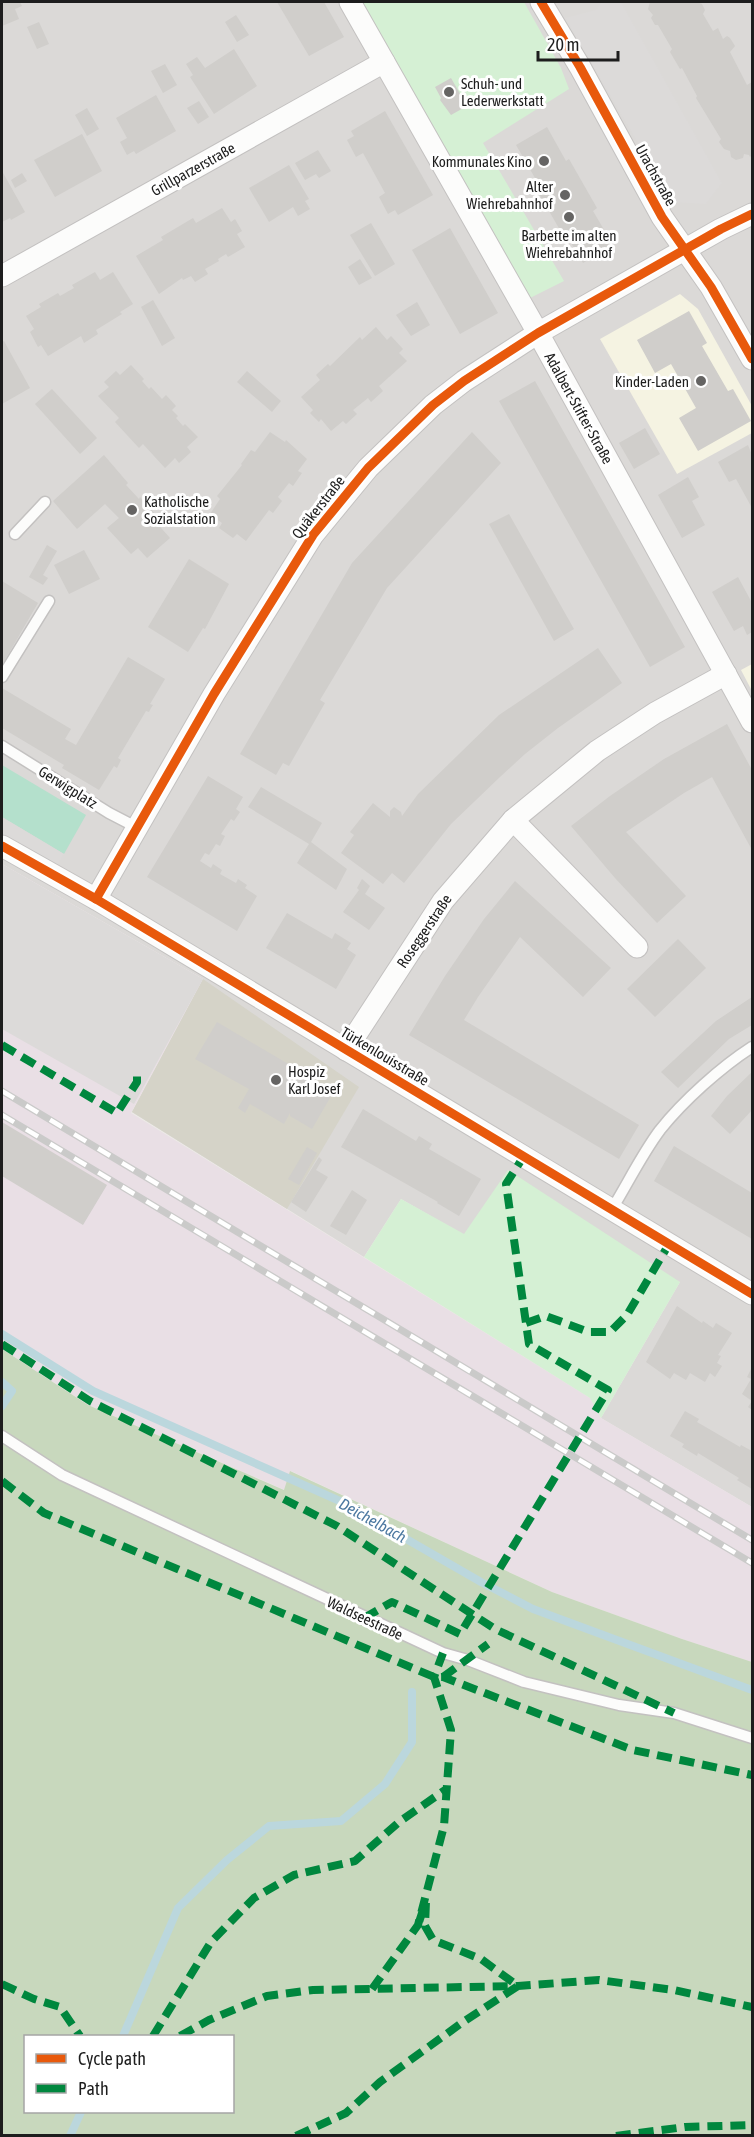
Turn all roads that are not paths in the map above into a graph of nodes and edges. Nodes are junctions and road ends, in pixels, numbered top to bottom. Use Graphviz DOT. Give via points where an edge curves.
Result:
graph roads {
  1 [pos="350,2"];
  2 [pos="544,3"];
  3 [pos="384,62"];
  4 [pos="753,214"];
  5 [pos="686,250"];
  6 [pos="2,276"];
  7 [pos="538,333"];
  8 [pos="753,359"];
  9 [pos="45,502"];
  10 [pos="15,534"];
  11 [pos="49,601"];
  12 [pos="726,674"];
  13 [pos="2,678"];
  14 [pos="753,722"];
  15 [pos="2,746"];
  16 [pos="513,820"];
  17 [pos="136,827"];
  18 [pos="2,846"];
  19 [pos="96,899"];
  20 [pos="637,947"];
  21 [pos="753,1047"];
  22 [pos="346,1050"];
  23 [pos="612,1209"];
  24 [pos="753,1294"];
  25 [pos="2,1436"];
  26 [pos="753,1738"];
  1 -- 3 [label="street, Adalbert-Stifter-Straße"];
  2 -- 5 [label="street, Urachstraße" via="662,217"];
  3 -- 6 [label="street, Grillparzerstraße"];
  3 -- 7 [label="street, Adalbert-Stifter-Straße"];
  4 -- 5 [label="street, Quäkerstraße"];
  5 -- 7 [label="street, Quäkerstraße"];
  5 -- 8 [label="street, Urachstraße"];
  7 -- 12 [label="street, Adalbert-Stifter-Straße"];
  7 -- 17 [label="street, Quäkerstraße" via="433,405 368,468 313,535"];
  9 -- 10 [label="lane"];
  11 -- 13 [label="lane"];
  12 -- 14 [label="street, Adalbert-Stifter-Straße"];
  12 -- 16 [label="street, Roseggerstraße" via="597,751"];
  15 -- 17 [label="lane, Gerwigplatz"];
  16 -- 20 [label="street"];
  16 -- 22 [label="street, Roseggerstraße" via="443,901"];
  17 -- 19 [label="street, Quäkerstraße"];
  18 -- 19 [label="street, Türkenlouisstraße"];
  19 -- 22 [label="street, Türkenlouisstraße"];
  21 -- 23 [label="lane" via="734,1059 660,1130"];
  22 -- 23 [label="street, Türkenlouisstraße"];
  23 -- 24 [label="street, Türkenlouisstraße"];
  25 -- 26 [label="lane, Waldseestraße" via="62,1475 443,1653 524,1682 619,1705 674,1713"];
}
